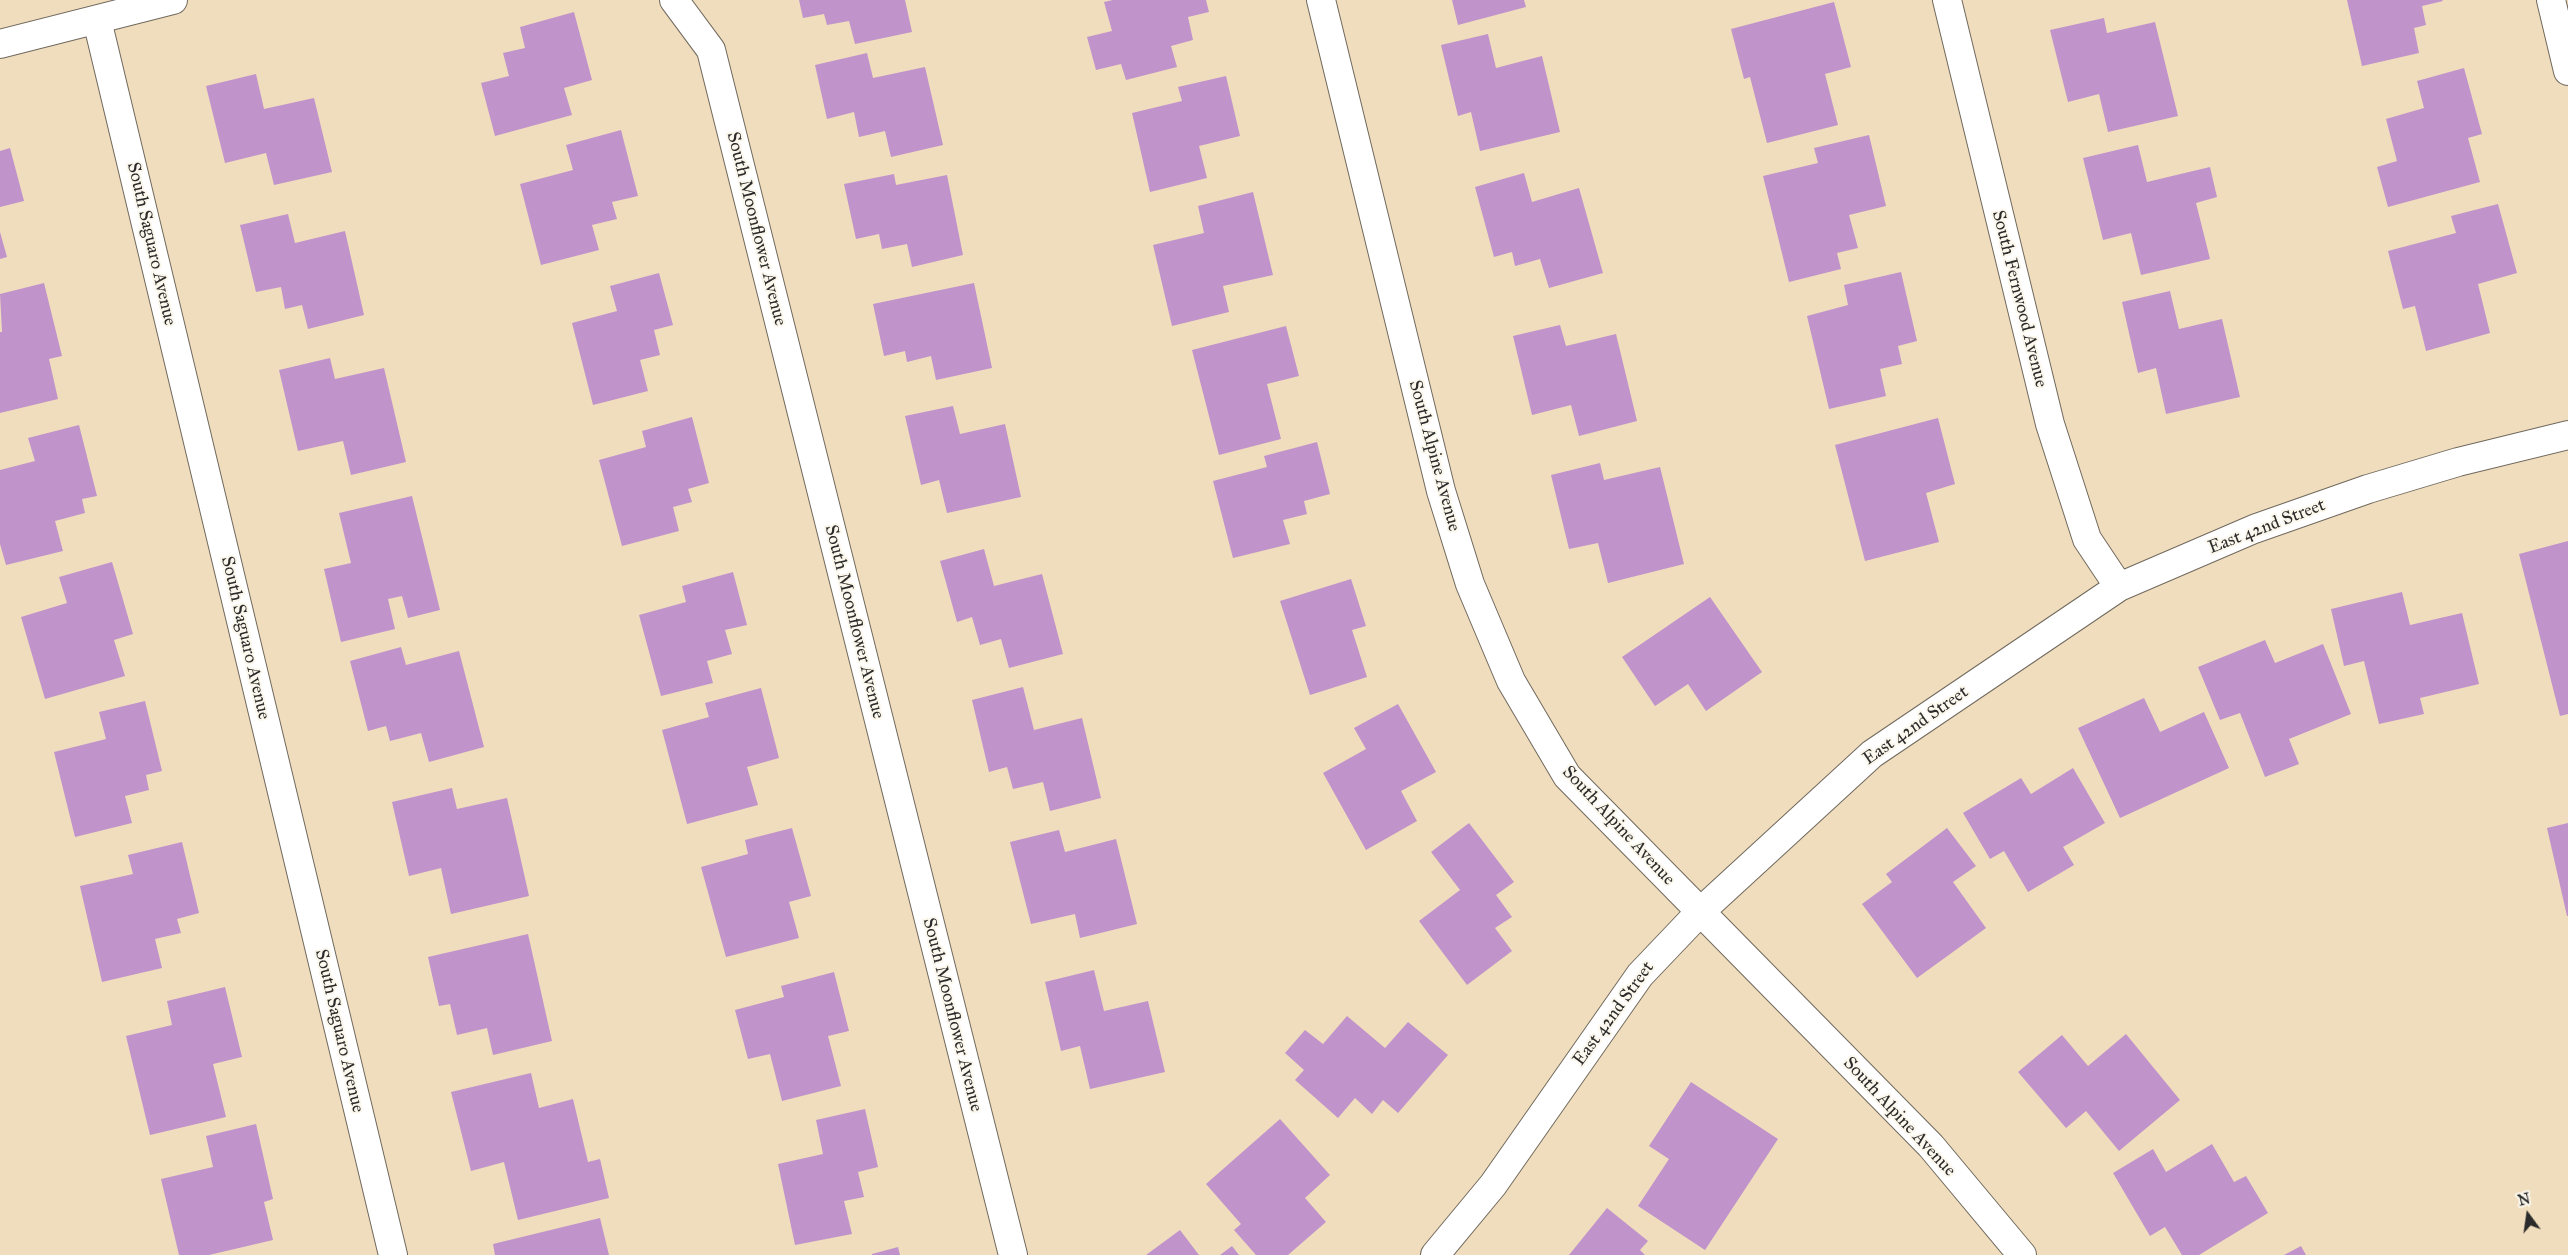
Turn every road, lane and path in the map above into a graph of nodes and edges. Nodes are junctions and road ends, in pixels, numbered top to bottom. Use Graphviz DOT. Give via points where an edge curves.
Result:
graph roads {
  1 [pos="173,0"];
  2 [pos="674,0"];
  3 [pos="1321,0"];
  4 [pos="1947,0"];
  5 [pos="2551,0"];
  6 [pos="97,20"];
  7 [pos="0,44"];
  8 [pos="2568,71"];
  9 [pos="2568,435"];
  10 [pos="2119,588"];
  11 [pos="1700,912"];
  12 [pos="393,1255"];
  13 [pos="1013,1255"];
  14 [pos="1435,1255"];
  15 [pos="2022,1255"];
  1 -- 6 [label="street"];
  2 -- 13 [label="street, South Moonflower Avenue" via="711,50"];
  3 -- 11 [label="street, South Alpine Avenue" via="1441,491 1470,584 1511,681 1567,776"];
  4 -- 10 [label="street, South Fernwood Avenue" via="2050,424 2087,539"];
  5 -- 8 [label="street"];
  6 -- 7 [label="street"];
  6 -- 12 [label="street, South Saguaro Avenue"];
  9 -- 10 [label="street, East 42nd Street" via="2458,462 2368,489 2254,528"];
  10 -- 11 [label="street, East 42nd Street" via="1872,754"];
  11 -- 14 [label="street, East 42nd Street" via="1640,974 1493,1184"];
  11 -- 15 [label="street, South Alpine Avenue" via="1930,1146"];
}
